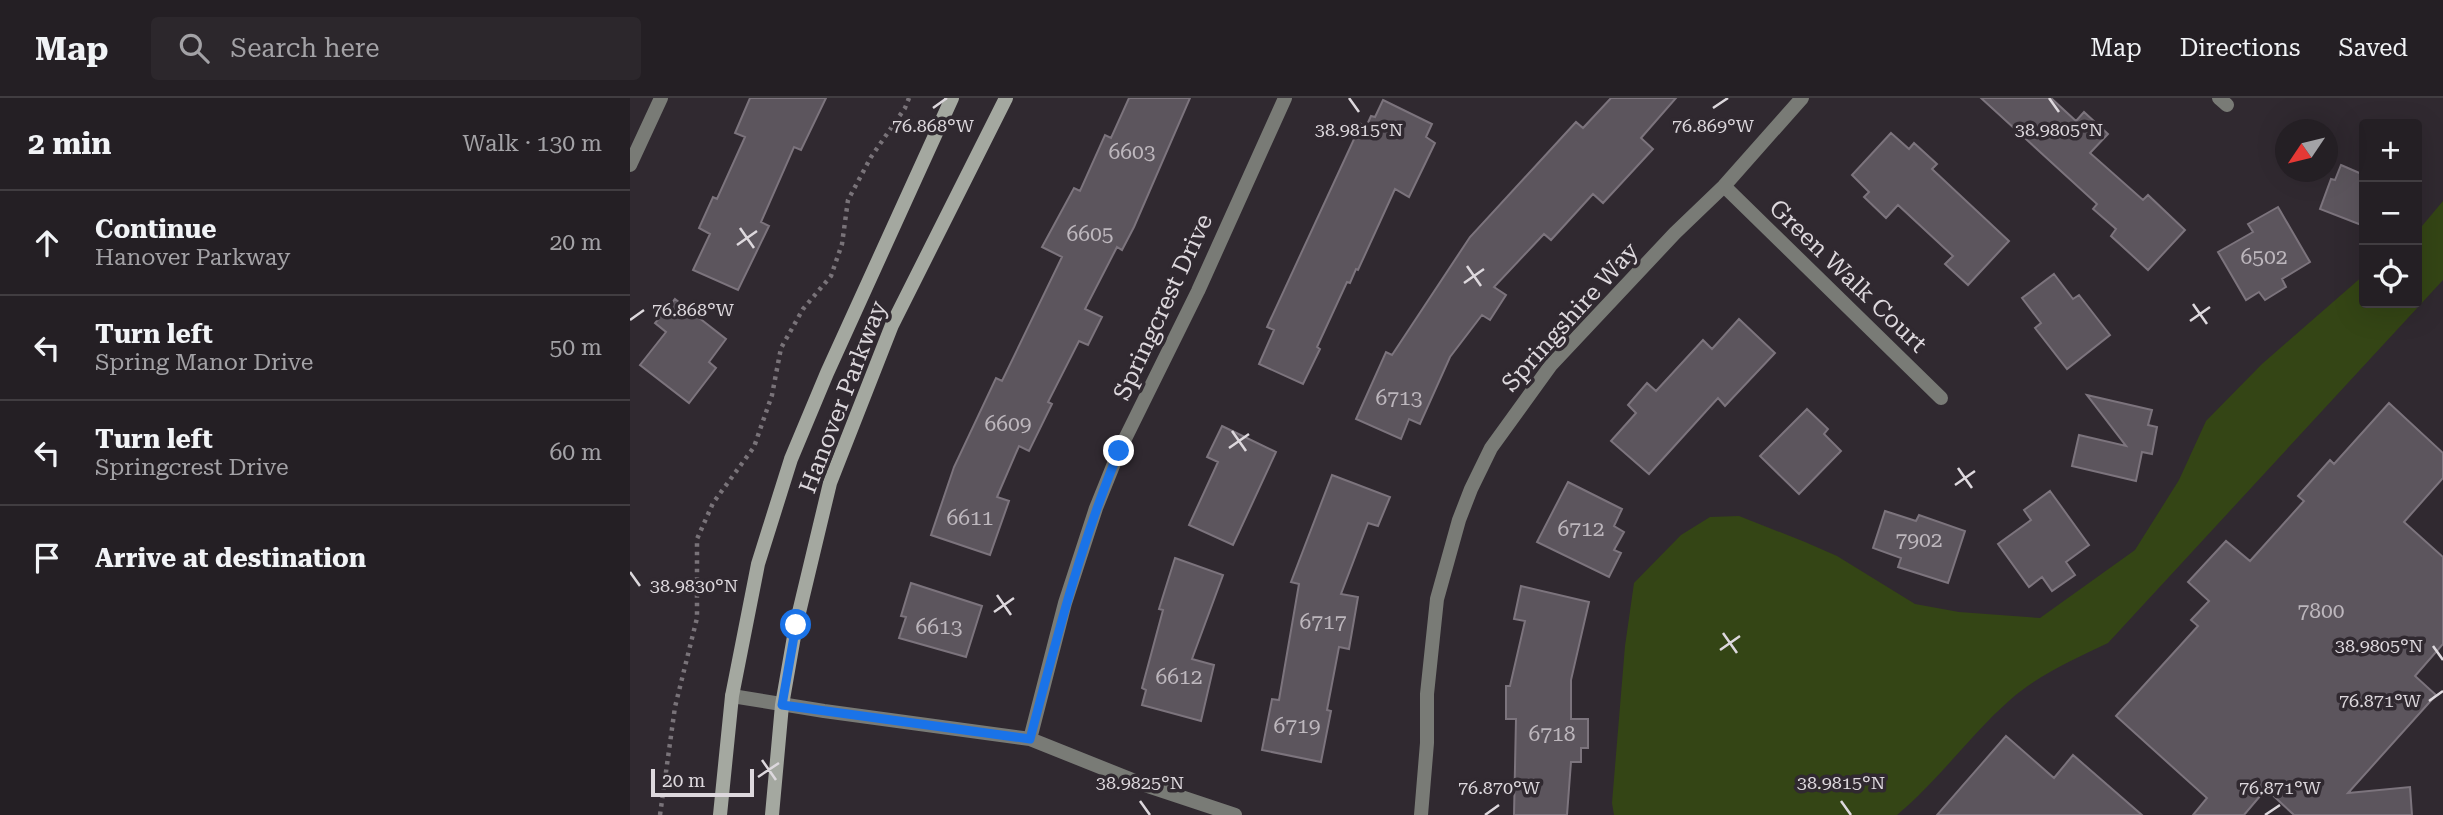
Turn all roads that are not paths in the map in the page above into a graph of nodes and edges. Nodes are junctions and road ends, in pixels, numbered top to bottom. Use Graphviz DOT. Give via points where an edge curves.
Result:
graph roads {
  1 [pos="661,98"];
  2 [pos="952,98"];
  3 [pos="1006,98"];
  4 [pos="1285,98"];
  5 [pos="1802,98"];
  6 [pos="630,165"];
  7 [pos="1724,186"];
  8 [pos="1941,398"];
  9 [pos="732,696"];
  10 [pos="782,705"];
  11 [pos="1030,739"];
  12 [pos="720,815"];
  13 [pos="772,815"];
  14 [pos="1236,815"];
  15 [pos="1421,815"];
  1 -- 6 [label="street"];
  2 -- 9 [label="street, Hanover Parkway" via="791,459 758,564"];
  3 -- 10 [label="street, Hanover Parkway" via="892,325 830,483"];
  4 -- 11 [label="street, Springcrest Drive" via="1096,508 1065,603"];
  5 -- 7 [label="street, Springshire Way"];
  7 -- 8 [label="street, Green Walk Court"];
  7 -- 15 [label="street, Springshire Way" via="1551,365 1492,448 1471,489 1437,599"];
  9 -- 10 [label="street"];
  9 -- 12 [label="street, Hanover Parkway"];
  10 -- 11 [label="street"];
  10 -- 13 [label="street, Hanover Parkway"];
  11 -- 14 [label="street"];
}
